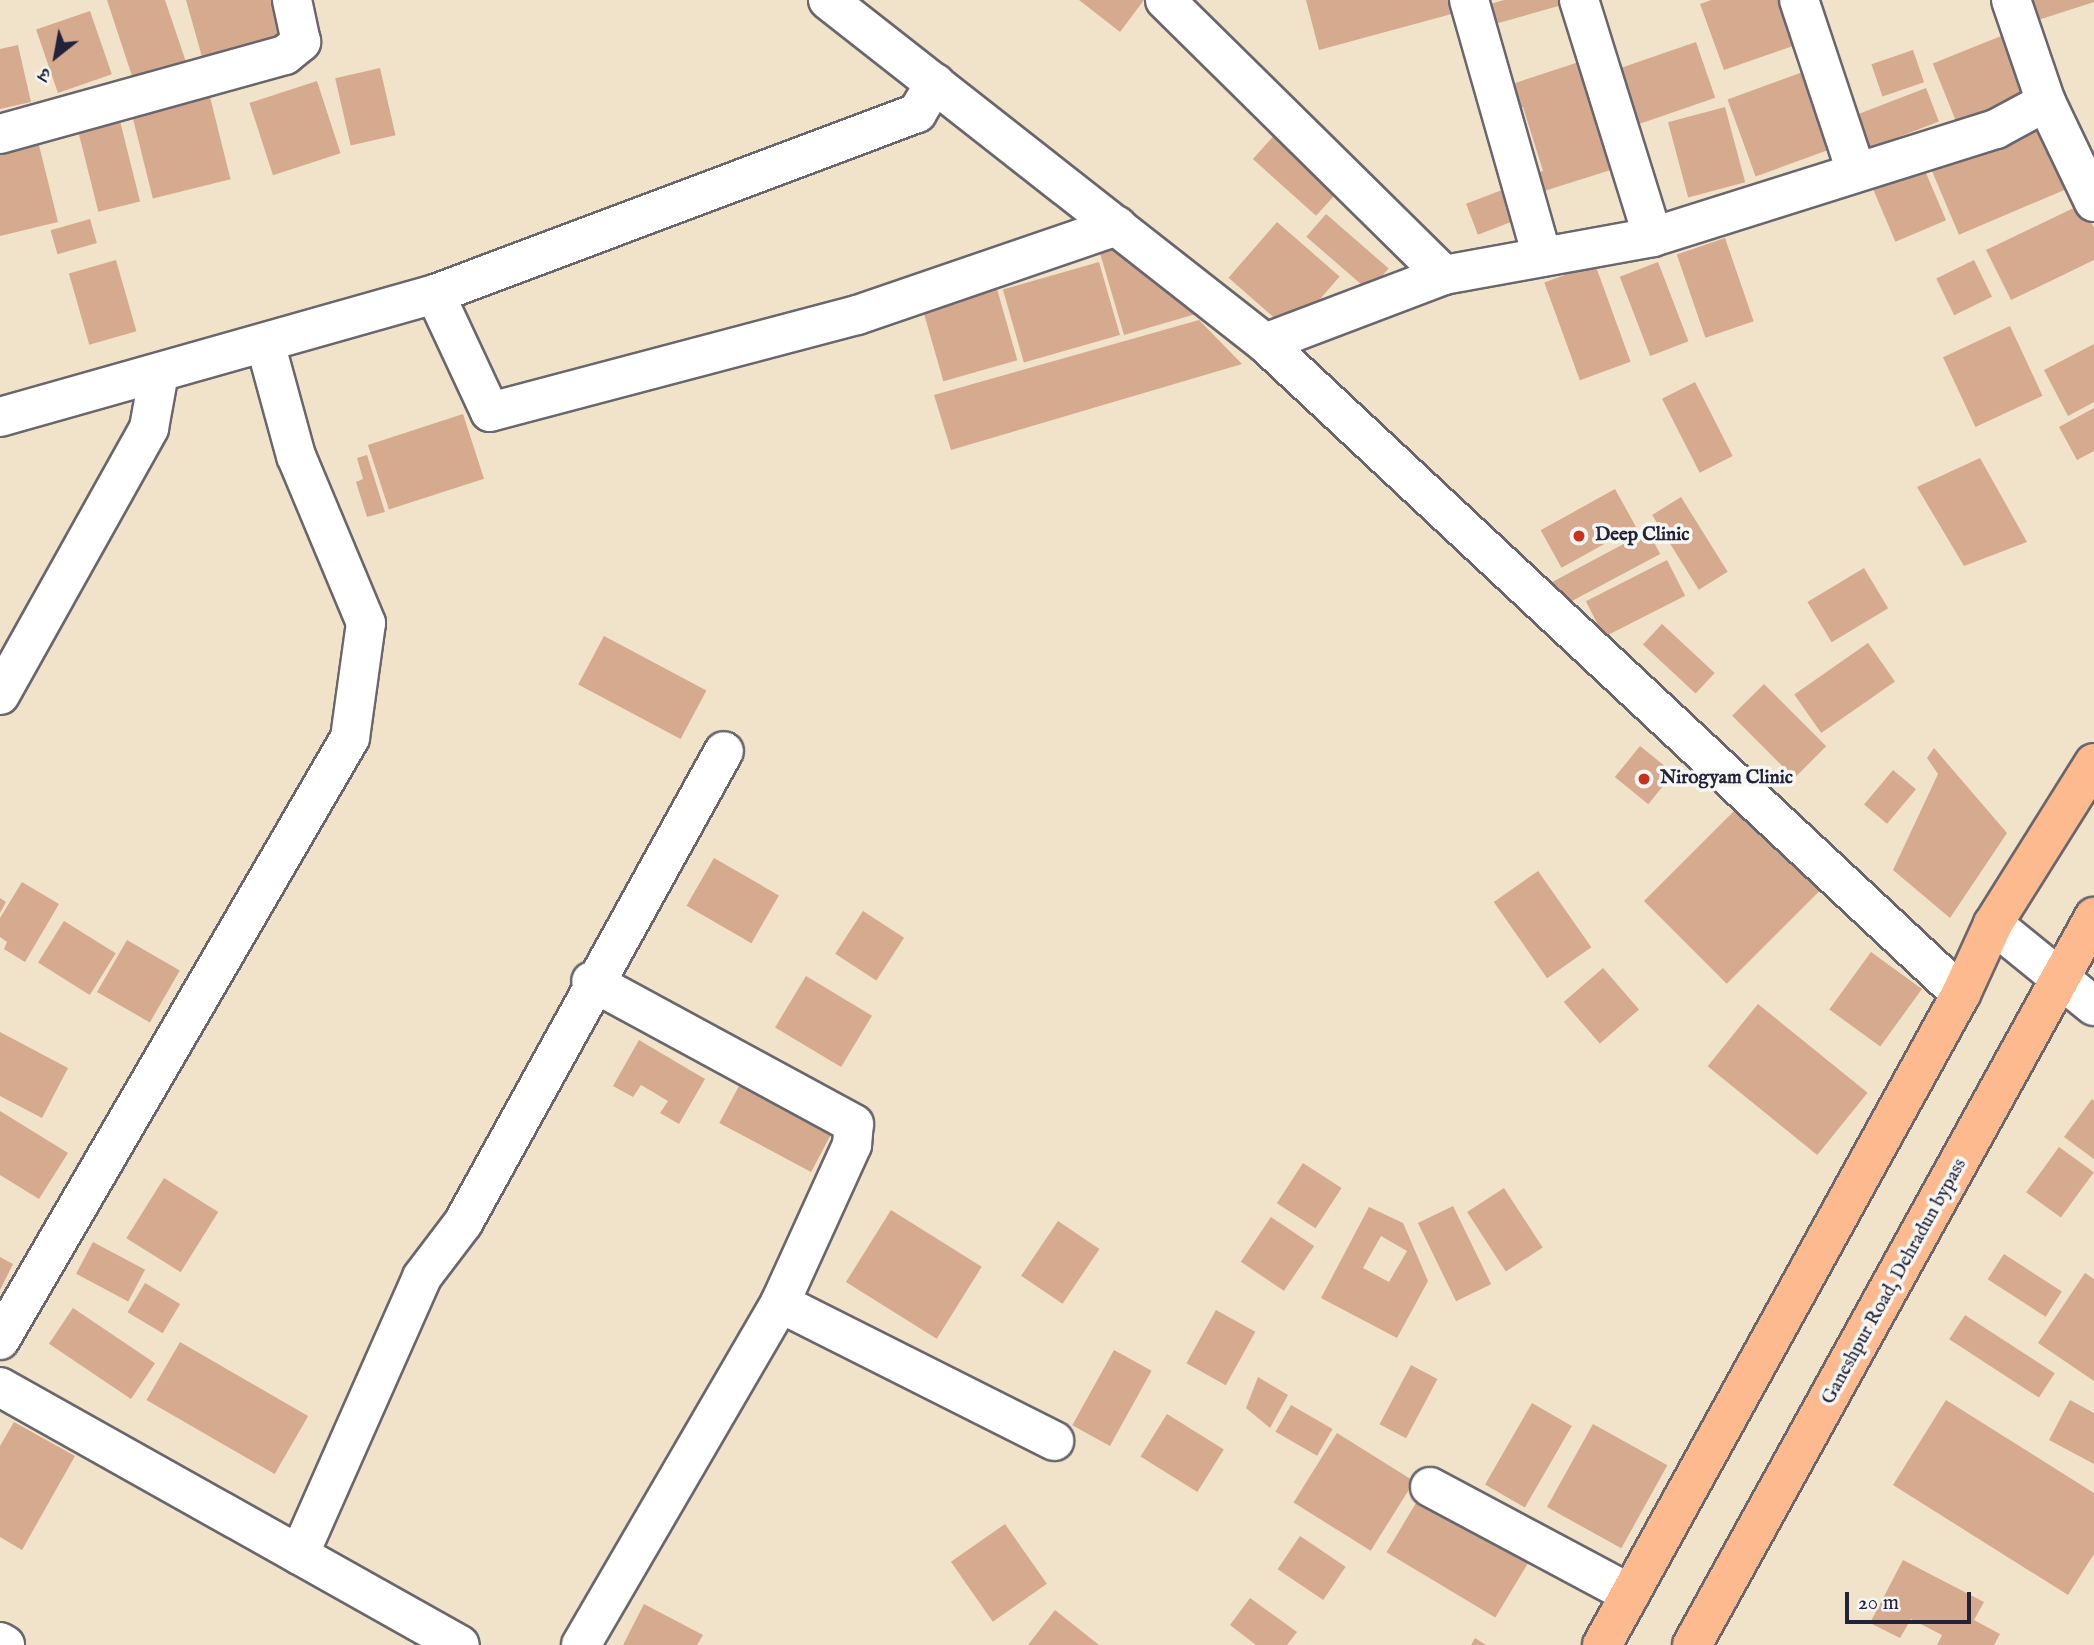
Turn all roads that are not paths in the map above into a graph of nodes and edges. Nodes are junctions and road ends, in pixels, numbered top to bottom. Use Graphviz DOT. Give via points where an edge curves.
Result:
graph roads {
  1 [pos="292,0"];
  2 [pos="828,0"];
  3 [pos="1166,0"];
  4 [pos="1469,0"];
  5 [pos="1579,0"];
  6 [pos="1799,0"];
  7 [pos="2011,0"];
  8 [pos="935,83"];
  9 [pos="2046,102"];
  10 [pos="0,134"];
  11 [pos="1856,171"];
  12 [pos="2094,202"];
  13 [pos="1117,226"];
  14 [pos="1653,237"];
  15 [pos="1542,257"];
  16 [pos="1444,275"];
  17 [pos="435,294"];
  18 [pos="265,343"];
  19 [pos="1265,343"];
  20 [pos="159,373"];
  21 [pos="0,417"];
  22 [pos="0,695"];
  23 [pos="724,751"];
  24 [pos="2094,763"];
  25 [pos="2094,917"];
  26 [pos="1993,924"];
  27 [pos="2064,979"];
  28 [pos="591,981"];
  29 [pos="1961,994"];
  30 [pos="2094,1006"];
  31 [pos="780,1303"];
  32 [pos="0,1340"];
  33 [pos="0,1387"];
  34 [pos="1054,1441"];
  35 [pos="1430,1487"];
  36 [pos="299,1555"];
  37 [pos="1630,1594"];
  38 [pos="0,1642"];
  39 [pos="5,1645"];
  40 [pos="460,1645"];
  41 [pos="581,1645"];
  42 [pos="1602,1645"];
  43 [pos="1692,1645"];
  1 -- 10 [label="street" via="301,42 285,55"];
  2 -- 8 [label="street"];
  3 -- 16 [label="street"];
  4 -- 15 [label="street"];
  5 -- 14 [label="street"];
  6 -- 11 [label="street"];
  7 -- 9 [label="street"];
  8 -- 13 [label="street"];
  8 -- 17 [label="street" via="917,113"];
  9 -- 11 [label="street" via="1996,129"];
  9 -- 12 [label="street"];
  11 -- 14 [label="street"];
  13 -- 17 [label="street" via="857,315 490,412"];
  13 -- 19 [label="street"];
  14 -- 15 [label="street"];
  15 -- 16 [label="street"];
  16 -- 19 [label="street"];
  17 -- 18 [label="street"];
  18 -- 20 [label="street"];
  18 -- 32 [label="street" via="296,456 366,623 350,738"];
  19 -- 29 [label="street"];
  20 -- 21 [label="street"];
  20 -- 22 [label="street" via="149,428"];
  23 -- 28 [label="street"];
  24 -- 26 [label="main road"];
  25 -- 27 [label="main road, Ganeshpur Road, Dehradun bypass"];
  26 -- 27 [label="street"];
  26 -- 29 [label="main road"];
  27 -- 30 [label="street"];
  27 -- 43 [label="main road, Ganeshpur Road, Dehradun bypass"];
  28 -- 31 [label="street" via="854,1124 852,1145"];
  28 -- 36 [label="street" via="463,1223 422,1277"];
  29 -- 37 [label="main road"];
  31 -- 34 [label="street"];
  31 -- 41 [label="street"];
  33 -- 36 [label="street"];
  35 -- 37 [label="street"];
  36 -- 40 [label="street"];
  37 -- 42 [label="main road"];
  38 -- 39 [label="street"];
}
